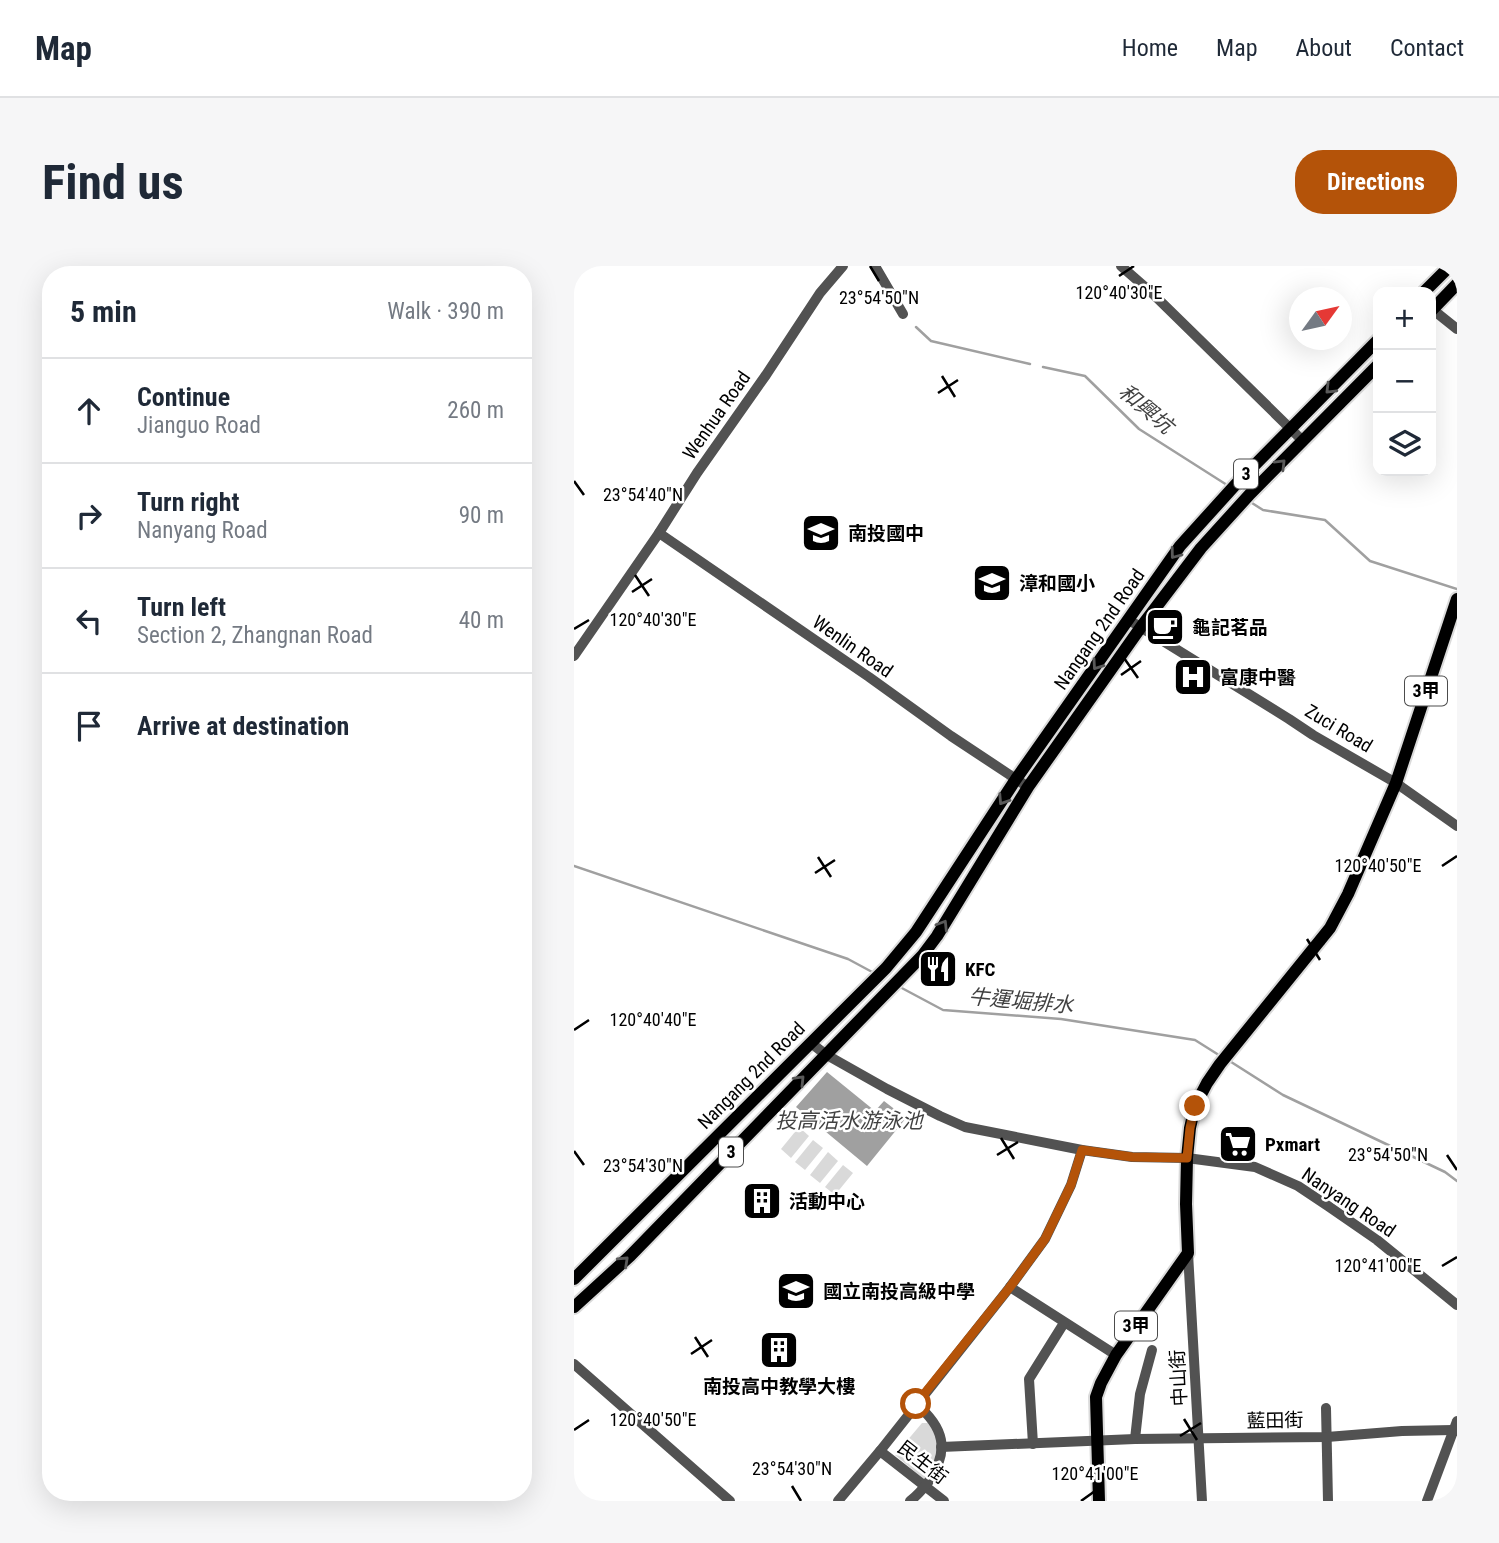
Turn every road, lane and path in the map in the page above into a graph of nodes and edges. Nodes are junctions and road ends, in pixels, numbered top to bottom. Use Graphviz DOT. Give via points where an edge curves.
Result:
graph roads {
  1 [pos="843,266"];
  2 [pos="875,266"];
  3 [pos="1121,266"];
  4 [pos="1450,266"];
  5 [pos="1457,284"];
  6 [pos="1430,287"];
  7 [pos="1436,303"];
  8 [pos="1436,312"];
  9 [pos="903,314"];
  10 [pos="1457,328"];
  11 [pos="1373,345"];
  12 [pos="1373,370"];
  13 [pos="1290,429"];
  14 [pos="1303,441"];
  15 [pos="659,533"];
  16 [pos="1457,599"];
  17 [pos="1129,620"];
  18 [pos="1141,627"];
  19 [pos="574,656"];
  20 [pos="1016,779"];
  21 [pos="1396,783"];
  22 [pos="1028,787"];
  23 [pos="1457,826"];
  24 [pos="811,1043"];
  25 [pos="825,1054"];
  26 [pos="1082,1150"];
  27 [pos="1187,1158"];
  28 [pos="1188,1252"];
  29 [pos="574,1279"];
  30 [pos="1010,1287"];
  31 [pos="1457,1306"];
  32 [pos="574,1307"];
  33 [pos="1064,1323"];
  34 [pos="1152,1350"];
  35 [pos="1116,1355"];
  36 [pos="574,1364"];
  37 [pos="916,1404"];
  38 [pos="1326,1408"];
  39 [pos="1455,1425"];
  40 [pos="1327,1437"];
  41 [pos="1199,1438"];
  42 [pos="1135,1439"];
  43 [pos="1098,1440"];
  44 [pos="1032,1444"];
  45 [pos="942,1447"];
  46 [pos="880,1451"];
  47 [pos="925,1486"];
  48 [pos="842,1500"];
  49 [pos="730,1501"];
  50 [pos="910,1501"];
  51 [pos="944,1501"];
  52 [pos="1099,1501"];
  53 [pos="1202,1501"];
  54 [pos="1328,1501"];
  55 [pos="1427,1501"];
  1 -- 15 [label="street, Wenhua Road" via="820,293"];
  2 -- 9 [label="street"];
  3 -- 13 [label="street"];
  4 -- 6 [label="main road"];
  5 -- 7 [label="main road"];
  8 -- 10 [label="street"];
  11 -- 13 [label="main road, Nangang 2nd Road / 3, one-way"];
  12 -- 14 [label="main road, Nangang 2nd Road / 3"];
  13 -- 14 [label="street"];
  13 -- 17 [label="main road, Nangang 2nd Road / 3, one-way" via="1180,546"];
  18 -- 14 [label="main road, Nangang 2nd Road / 3, one-way" via="1201,548"];
  15 -- 19 [label="street, Wenhua Road"];
  15 -- 20 [label="street, Wenlin Road"];
  16 -- 21 [label="main road, 3甲"];
  17 -- 18 [label="street, Zuci Road"];
  17 -- 20 [label="main road, Nangang 2nd Road / 3, one-way"];
  18 -- 21 [label="street, Zuci Road"];
  18 -- 22 [label="main road, Nangang 2nd Road / 3"];
  20 -- 22 [label="street, Wenlin Road"];
  20 -- 24 [label="main road, Nangang 2nd Road / 3, one-way" via="916,933"];
  21 -- 23 [label="street, Zuci Road"];
  21 -- 27 [label="main road, 3甲" via="1330,928 1207,1083 1195,1106"];
  25 -- 22 [label="main road, Nangang 2nd Road / 3, one-way" via="922,956"];
  24 -- 25 [label="street, Nanyang Road"];
  24 -- 29 [label="main road, Nangang 2nd Road / 3"];
  25 -- 26 [label="street, Nanyang Road" via="965,1127"];
  32 -- 25 [label="main road, Nangang 2nd Road / 3, one-way" via="630,1256"];
  26 -- 27 [label="street, Nanyang Road"];
  26 -- 30 [label="street" via="1045,1239"];
  27 -- 28 [label="main road, 3甲"];
  27 -- 31 [label="street, Nanyang Road" via="1255,1167 1298,1186 1377,1240"];
  28 -- 35 [label="main road, 3甲"];
  28 -- 41 [label="street, 中山街"];
  30 -- 33 [label="street"];
  30 -- 37 [label="street"];
  33 -- 35 [label="street"];
  33 -- 44 [label="street" via="1029,1379"];
  34 -- 42 [label="street" via="1140,1394"];
  35 -- 43 [label="main road, 3甲" via="1096,1397"];
  36 -- 49 [label="street"];
  37 -- 45 [label="street" via="930,1415"];
  37 -- 46 [label="street"];
  38 -- 40 [label="street"];
  39 -- 40 [label="street, 藍田街"];
  39 -- 55 [label="street"];
  40 -- 41 [label="street, 藍田街"];
  40 -- 54 [label="street"];
  41 -- 42 [label="street, 藍田街"];
  41 -- 53 [label="street, 中山街"];
  42 -- 43 [label="street, 藍田街"];
  43 -- 44 [label="street, 藍田街"];
  43 -- 52 [label="main road, 3甲"];
  44 -- 45 [label="street, 藍田街"];
  45 -- 47 [label="street" via="940,1461"];
  46 -- 47 [label="street, 民生街"];
  46 -- 48 [label="street"];
  47 -- 50 [label="street"];
  47 -- 51 [label="street, 民生街"];
}
